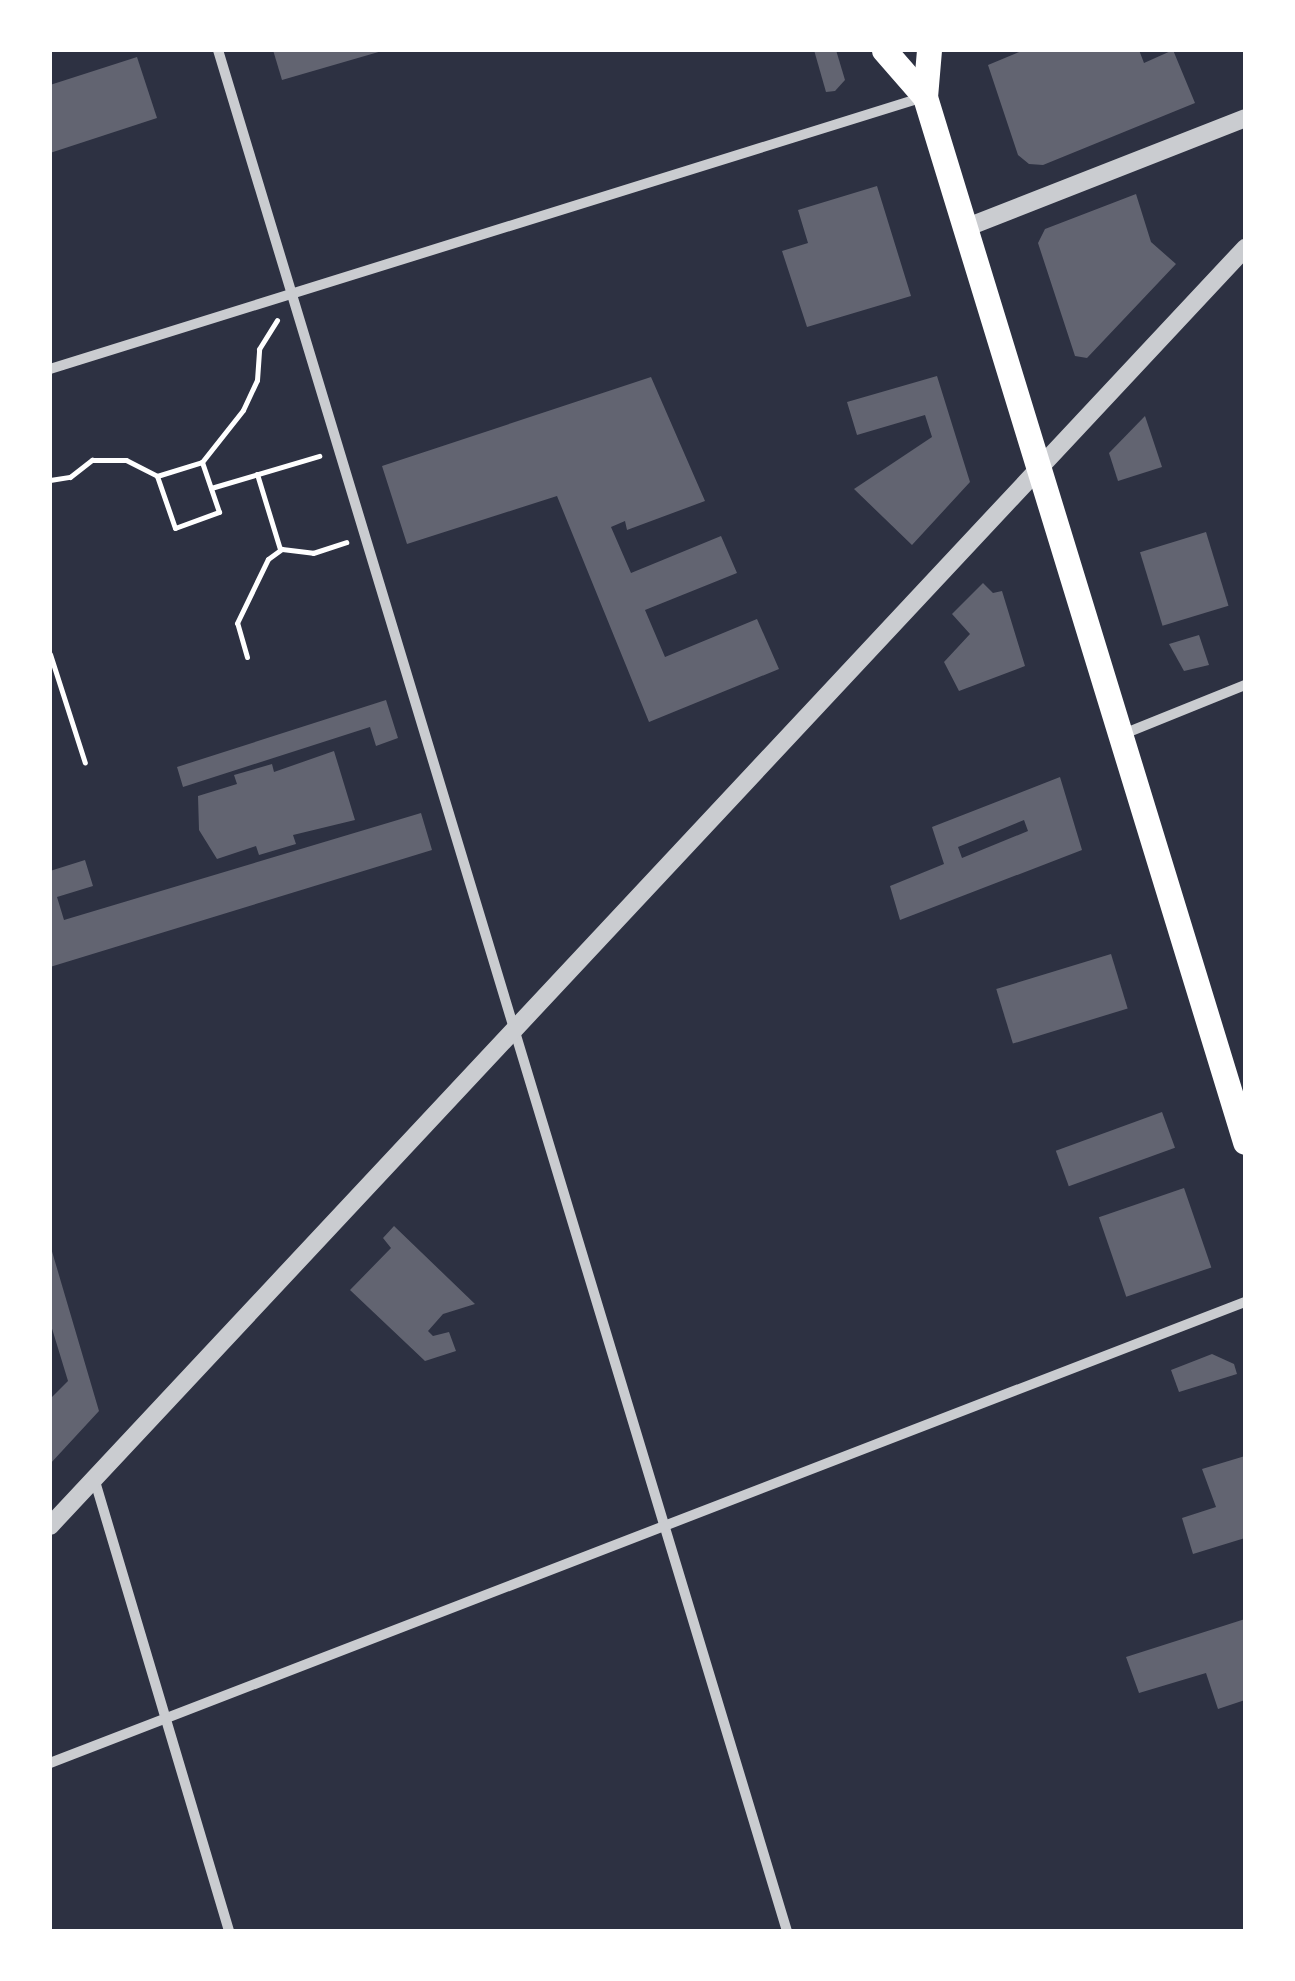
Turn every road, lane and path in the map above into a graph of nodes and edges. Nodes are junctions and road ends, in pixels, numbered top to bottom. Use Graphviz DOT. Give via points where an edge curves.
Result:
graph roads {
  1 [pos="218,50"];
  2 [pos="884,50"];
  3 [pos="929,50"];
  4 [pos="926,96"];
  5 [pos="1245,118"];
  6 [pos="966,228"];
  7 [pos="1245,248"];
  8 [pos="294,292"];
  9 [pos="50,369"];
  10 [pos="341,449"];
  11 [pos="202,462"];
  12 [pos="1037,468"];
  13 [pos="257,474"];
  14 [pos="157,476"];
  15 [pos="50,480"];
  16 [pos="210,488"];
  17 [pos="368,535"];
  18 [pos="280,550"];
  19 [pos="50,654"];
  20 [pos="247,657"];
  21 [pos="1245,685"];
  22 [pos="1120,736"];
  23 [pos="85,763"];
  24 [pos="517,1026"];
  25 [pos="1245,1142"];
  26 [pos="1245,1302"];
  27 [pos="94,1478"];
  28 [pos="50,1526"];
  29 [pos="668,1527"];
  30 [pos="163,1720"];
  31 [pos="50,1763"];
  32 [pos="228,1931"];
  33 [pos="786,1931"];
  1 -- 8 [label="street"];
  2 -- 4 [label="main road"];
  3 -- 4 [label="main road"];
  4 -- 6 [label="main road"];
  4 -- 8 [label="street"];
  5 -- 6 [label="street"];
  6 -- 12 [label="main road"];
  7 -- 12 [label="street"];
  8 -- 9 [label="street"];
  8 -- 10 [label="street"];
  8 -- 11 [label="path" via="259,350 257,380 244,410"];
  10 -- 13 [label="path"];
  10 -- 17 [label="street"];
  11 -- 14 [label="path"];
  11 -- 16 [label="path"];
  12 -- 22 [label="main road"];
  12 -- 24 [label="street"];
  13 -- 16 [label="path"];
  13 -- 18 [label="path"];
  14 -- 15 [label="path" via="106,458"];
  14 -- 16 [label="path" via="175,528 219,512"];
  17 -- 18 [label="path" via="313,554"];
  17 -- 24 [label="street"];
  18 -- 20 [label="path" via="268,559 237,623"];
  19 -- 23 [label="path"];
  21 -- 22 [label="street"];
  22 -- 25 [label="main road"];
  24 -- 27 [label="street"];
  24 -- 29 [label="street"];
  26 -- 29 [label="street"];
  27 -- 28 [label="street"];
  27 -- 30 [label="street"];
  29 -- 30 [label="street"];
  29 -- 33 [label="street"];
  30 -- 31 [label="street"];
  30 -- 32 [label="street"];
}
